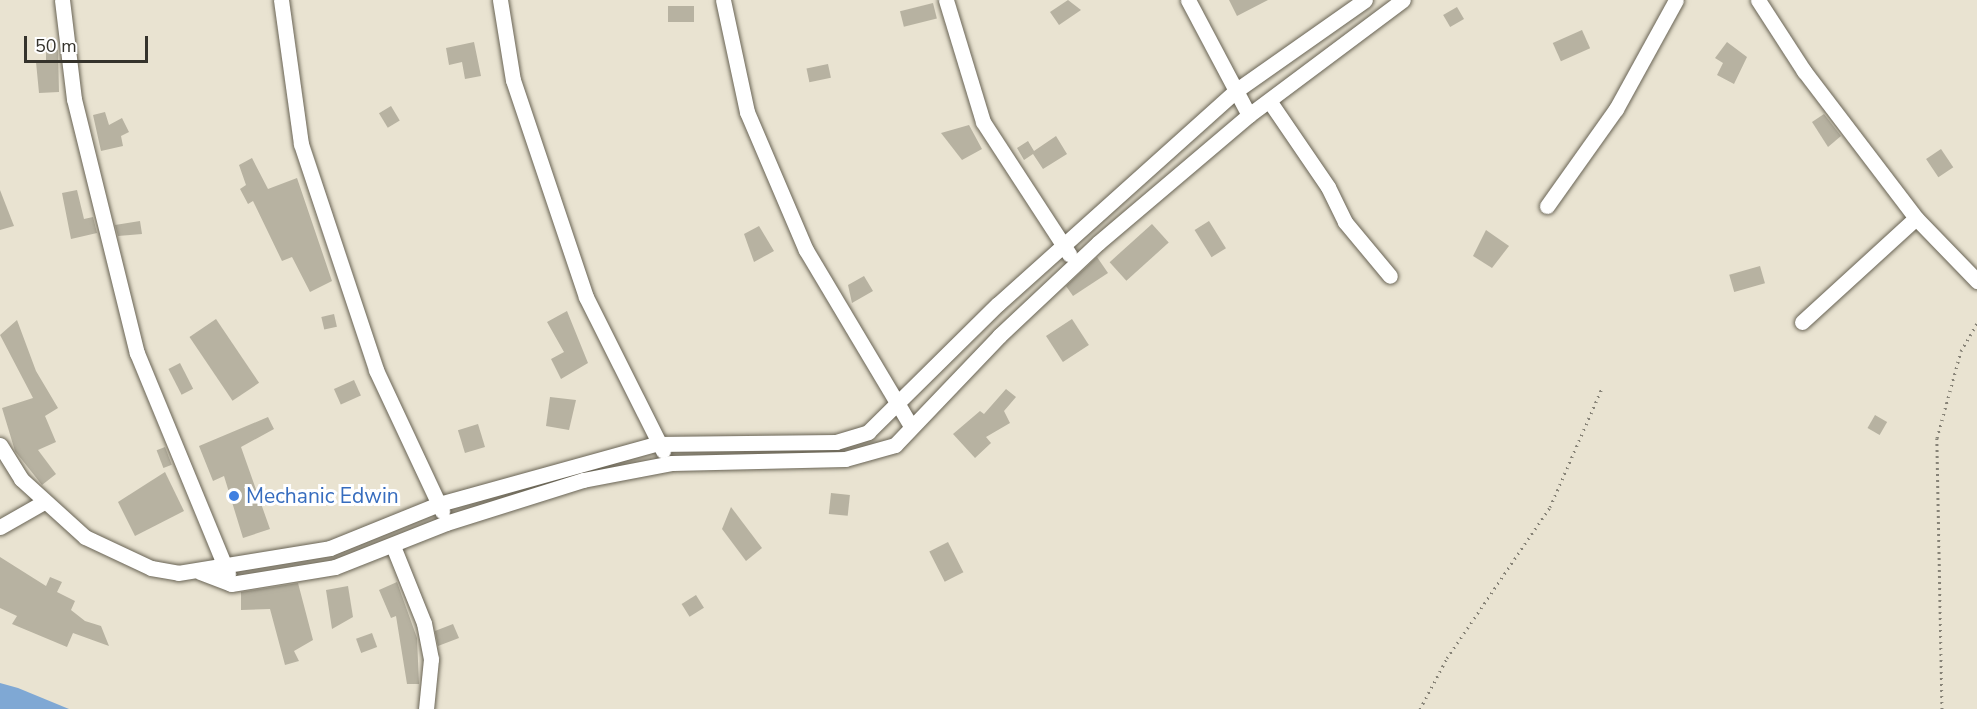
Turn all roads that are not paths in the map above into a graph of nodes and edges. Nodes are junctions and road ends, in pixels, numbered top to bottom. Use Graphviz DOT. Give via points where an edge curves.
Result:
graph roads {
  1 [pos="62,0"];
  2 [pos="281,0"];
  3 [pos="500,0"];
  4 [pos="723,0"];
  5 [pos="946,0"];
  6 [pos="1188,0"];
  7 [pos="1365,0"];
  8 [pos="1403,0"];
  9 [pos="1676,0"];
  10 [pos="1758,0"];
  11 [pos="1234,92"];
  12 [pos="1270,102"];
  13 [pos="1250,116"];
  14 [pos="1546,206"];
  15 [pos="1916,218"];
  16 [pos="1063,247"];
  17 [pos="1077,263"];
  18 [pos="1390,276"];
  19 [pos="1977,281"];
  20 [pos="1802,322"];
  21 [pos="901,402"];
  22 [pos="911,426"];
  23 [pos="656,444"];
  24 [pos="0,445"];
  25 [pos="672,463"];
  26 [pos="44,502"];
  27 [pos="439,504"];
  28 [pos="446,523"];
  29 [pos="0,526"];
  30 [pos="393,546"];
  31 [pos="225,566"];
  32 [pos="200,572"];
  33 [pos="231,584"];
  34 [pos="426,709"];
  1 -- 31 [label="street" via="74,99 137,353"];
  2 -- 27 [label="street" via="301,144 376,370"];
  3 -- 23 [label="street" via="513,80 586,297"];
  4 -- 21 [label="street" via="747,112 806,250"];
  5 -- 16 [label="street" via="983,122"];
  6 -- 11 [label="street"];
  7 -- 11 [label="street"];
  8 -- 12 [label="street"];
  9 -- 14 [label="street" via="1616,109"];
  10 -- 15 [label="street" via="1804,71"];
  11 -- 13 [label="street"];
  11 -- 16 [label="street"];
  12 -- 13 [label="street"];
  12 -- 18 [label="street" via="1328,187 1345,222"];
  13 -- 17 [label="street"];
  15 -- 19 [label="street"];
  15 -- 20 [label="street"];
  16 -- 17 [label="street"];
  16 -- 21 [label="street"];
  17 -- 22 [label="street"];
  21 -- 22 [label="street"];
  21 -- 23 [label="street" via="868,432 836,442"];
  22 -- 25 [label="street" via="895,445 845,459"];
  23 -- 25 [label="street"];
  23 -- 27 [label="street"];
  24 -- 26 [label="street"];
  25 -- 28 [label="street" via="583,480"];
  26 -- 29 [label="street"];
  26 -- 32 [label="street" via="85,537 114,553 151,568"];
  27 -- 28 [label="street"];
  27 -- 31 [label="street" via="330,548"];
  28 -- 30 [label="street"];
  30 -- 33 [label="street" via="335,567"];
  30 -- 34 [label="street" via="424,623 432,659"];
  31 -- 32 [label="street"];
  31 -- 33 [label="street"];
  32 -- 33 [label="street"];
}
